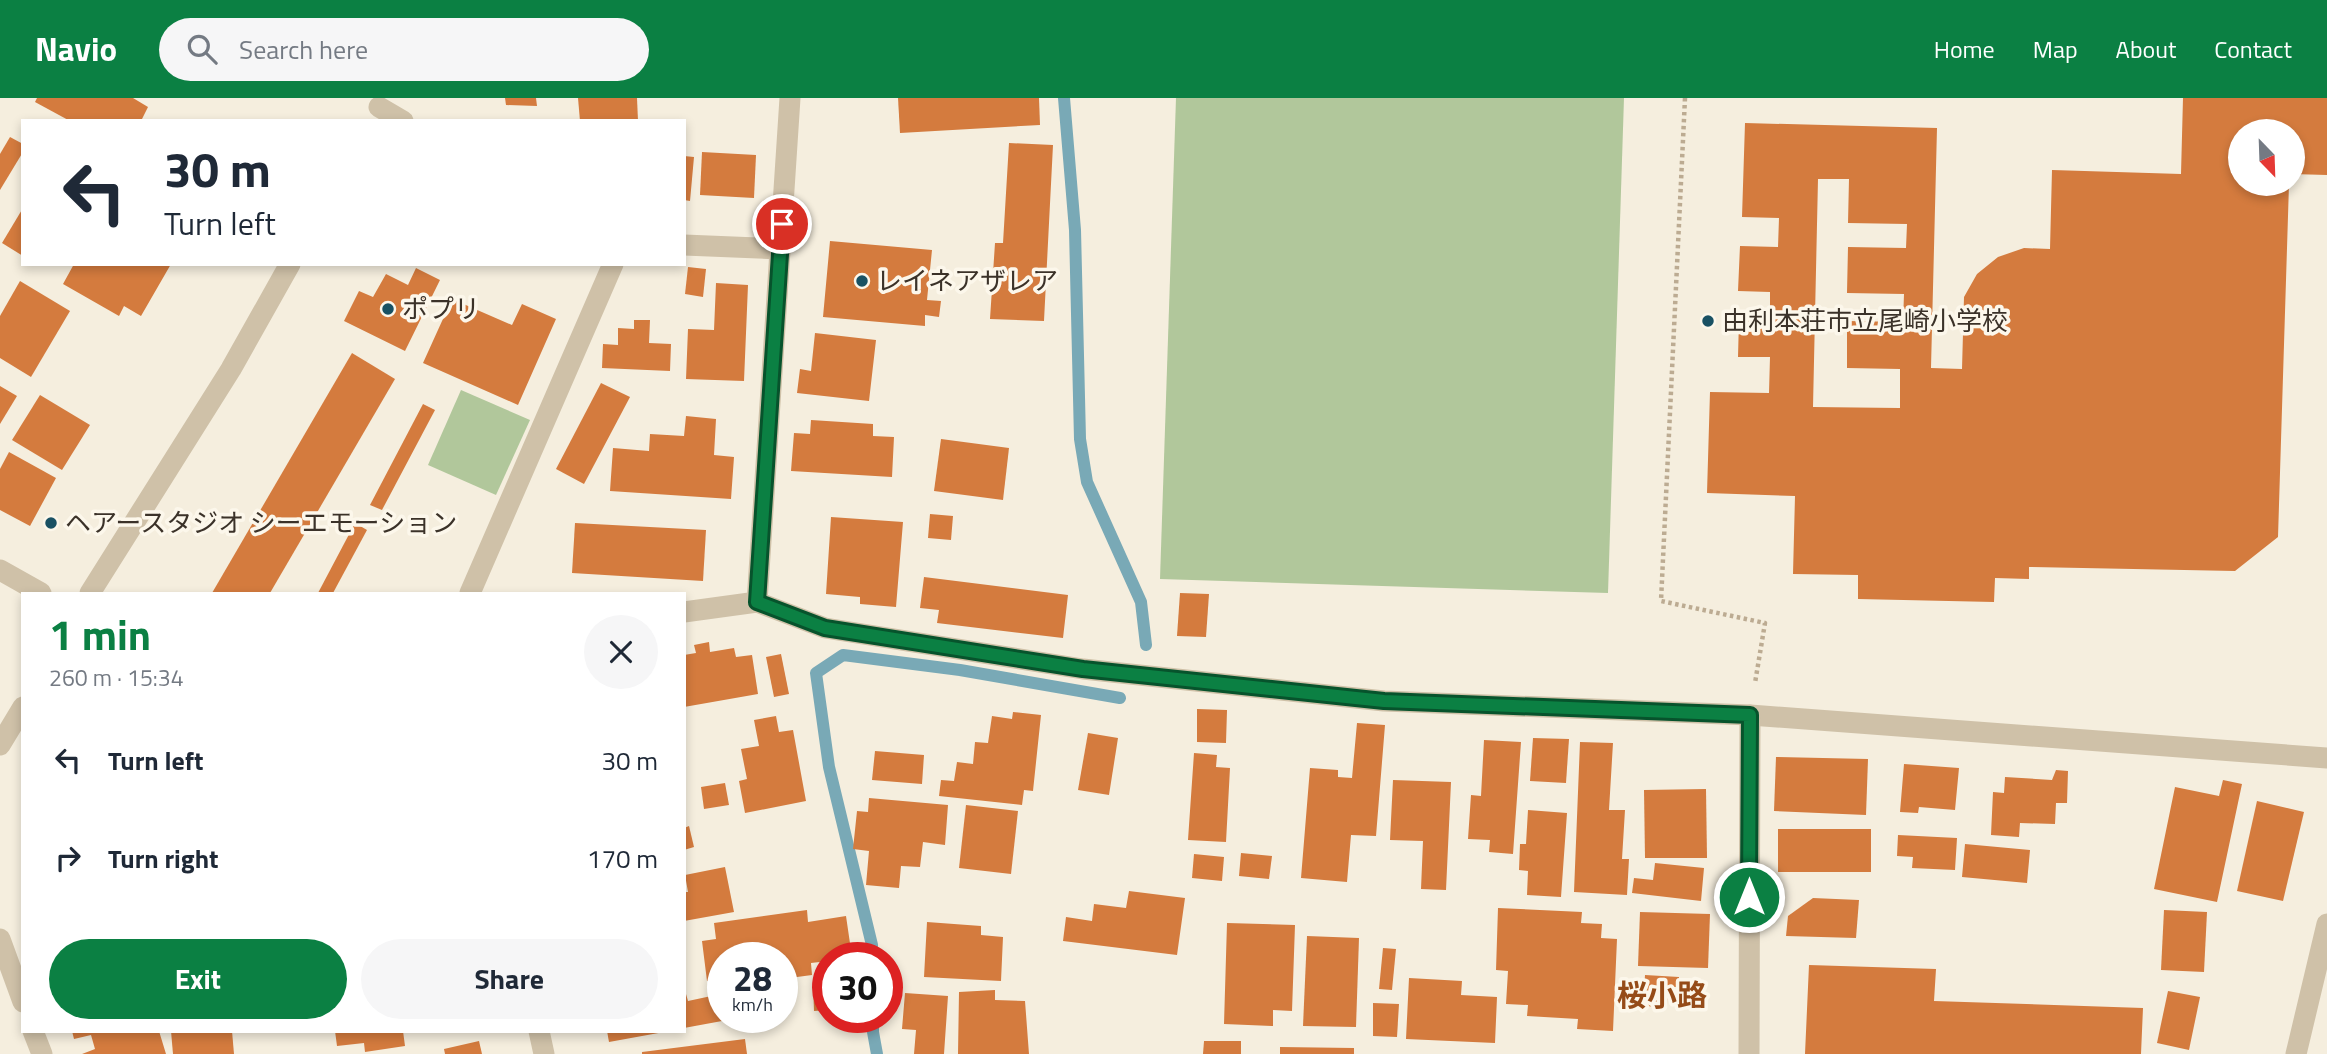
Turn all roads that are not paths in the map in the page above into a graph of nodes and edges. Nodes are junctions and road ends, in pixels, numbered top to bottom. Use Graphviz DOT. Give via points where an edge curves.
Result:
graph roads {
  1 [pos="790,98"];
  2 [pos="377,108"];
  3 [pos="399,119"];
  4 [pos="686,245"];
  5 [pos="780,250"];
  6 [pos="289,266"];
  7 [pos="612,266"];
  8 [pos="0,570"];
  9 [pos="39,592"];
  10 [pos="91,592"];
  11 [pos="470,592"];
  12 [pos="757,602"];
  13 [pos="686,612"];
  14 [pos="21,710"];
  15 [pos="1750,715"];
  16 [pos="0,745"];
  17 [pos="2327,758"];
  18 [pos="2327,923"];
  19 [pos="0,939"];
  20 [pos="21,997"];
  21 [pos="34,1033"];
  22 [pos="539,1033"];
  23 [pos="42,1054"];
  24 [pos="544,1054"];
  25 [pos="1749,1054"];
  26 [pos="2296,1054"];
  1 -- 5 [label="street"];
  2 -- 3 [label="street"];
  4 -- 5 [label="street"];
  5 -- 12 [label="street"];
  6 -- 10 [label="street" via="231,369"];
  7 -- 11 [label="street"];
  8 -- 9 [label="street"];
  12 -- 13 [label="street"];
  12 -- 15 [label="street" via="825,628 1083,669 1384,701"];
  14 -- 16 [label="street"];
  15 -- 17 [label="street"];
  15 -- 25 [label="street"];
  18 -- 26 [label="street"];
  19 -- 20 [label="street"];
  21 -- 23 [label="street"];
  22 -- 24 [label="street"];
}
